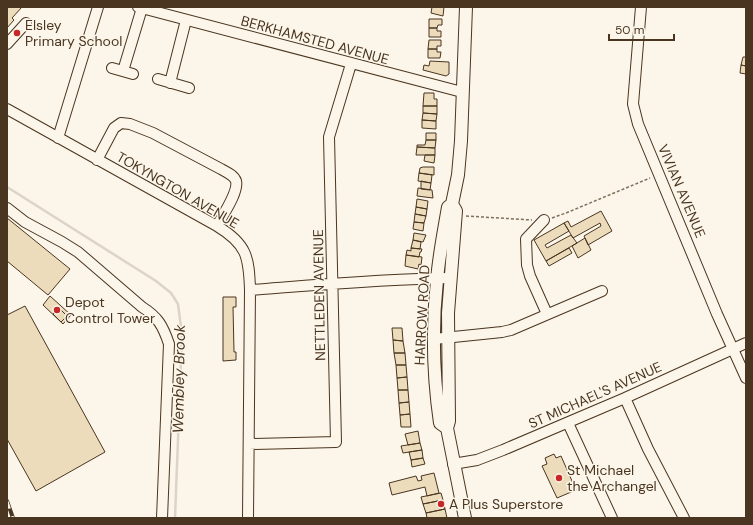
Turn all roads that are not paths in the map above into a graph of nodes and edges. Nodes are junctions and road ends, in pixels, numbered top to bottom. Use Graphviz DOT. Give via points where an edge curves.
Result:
graph roads {
  1 [pos="98,7"];
  2 [pos="466,7"];
  3 [pos="641,7"];
  4 [pos="140,8"];
  5 [pos="186,20"];
  6 [pos="26,23"];
  7 [pos="7,44"];
  8 [pos="351,64"];
  9 [pos="112,68"];
  10 [pos="123,71"];
  11 [pos="133,74"];
  12 [pos="158,79"];
  13 [pos="170,83"];
  14 [pos="189,88"];
  15 [pos="462,92"];
  16 [pos="7,108"];
  17 [pos="58,138"];
  18 [pos="97,160"];
  19 [pos="7,208"];
  20 [pos="454,210"];
  21 [pos="544,220"];
  22 [pos="217,226"];
  23 [pos="437,278"];
  24 [pos="450,278"];
  25 [pos="333,283"];
  26 [pos="250,290"];
  27 [pos="602,291"];
  28 [pos="547,314"];
  29 [pos="447,338"];
  30 [pos="434,339"];
  31 [pos="746,342"];
  32 [pos="733,348"];
  33 [pos="746,378"];
  34 [pos="626,398"];
  35 [pos="568,423"];
  36 [pos="446,428"];
  37 [pos="249,444"];
  38 [pos="453,464"];
  39 [pos="162,518"];
  40 [pos="248,518"];
  41 [pos="465,518"];
  42 [pos="612,518"];
  43 [pos="684,518"];
  1 -- 17 [label="street"];
  2 -- 15 [label="main road, HARROW ROAD"];
  3 -- 32 [label="street, VIVIAN AVENUE" via="633,104 638,124"];
  4 -- 5 [label="street, BERKHAMSTED AVENUE"];
  4 -- 10 [label="street"];
  5 -- 8 [label="street, BERKHAMSTED AVENUE"];
  5 -- 13 [label="street"];
  6 -- 7 [label="street"];
  8 -- 15 [label="street, BERKHAMSTED AVENUE"];
  8 -- 25 [label="street, NETTLEDEN AVENUE" via="329,137"];
  9 -- 10 [label="street"];
  10 -- 11 [label="street"];
  12 -- 13 [label="street"];
  13 -- 14 [label="street"];
  15 -- 20 [label="main road, HARROW ROAD" via="460,154"];
  16 -- 17 [label="street, TOKYNGTON AVENUE"];
  17 -- 18 [label="street, TOKYNGTON AVENUE"];
  18 -- 22 [label="street, TOKYNGTON AVENUE"];
  18 -- 22 [label="street" via="114,128 121,123 130,124 153,133 232,176 236,181 236,188"];
  19 -- 39 [label="street" via="25,222 78,252 153,314 162,326 169,344"];
  20 -- 23 [label="main road, HARROW ROAD" via="448,207"];
  20 -- 24 [label="main road, HARROW ROAD"];
  21 -- 28 [label="street" via="526,239 526,252 530,276"];
  22 -- 26 [label="street, TOKYNGTON AVENUE" via="242,248 249,269"];
  23 -- 24 [label="street"];
  23 -- 25 [label="street"];
  23 -- 30 [label="main road, HARROW ROAD"];
  24 -- 29 [label="main road, HARROW ROAD"];
  25 -- 26 [label="street"];
  25 -- 37 [label="street, NETTLEDEN AVENUE" via="336,442"];
  26 -- 37 [label="street, TOKYNGTON AVENUE"];
  27 -- 28 [label="street"];
  28 -- 29 [label="street" via="511,330"];
  29 -- 30 [label="street"];
  29 -- 36 [label="main road, HARROW ROAD" via="449,421"];
  30 -- 36 [label="main road, HARROW ROAD" via="436,396 440,423"];
  31 -- 32 [label="street, ST MICHAEL'S AVENUE"];
  32 -- 33 [label="street, VIVIAN AVENUE"];
  32 -- 34 [label="street, ST MICHAEL'S AVENUE"];
  34 -- 35 [label="street, ST MICHAEL'S AVENUE"];
  34 -- 43 [label="street" via="648,449"];
  35 -- 38 [label="street, ST MICHAEL'S AVENUE" via="477,460"];
  35 -- 42 [label="street"];
  36 -- 38 [label="main road, HARROW ROAD"];
  37 -- 40 [label="street, TOKYNGTON AVENUE"];
  38 -- 41 [label="main road, HARROW ROAD"];
}
